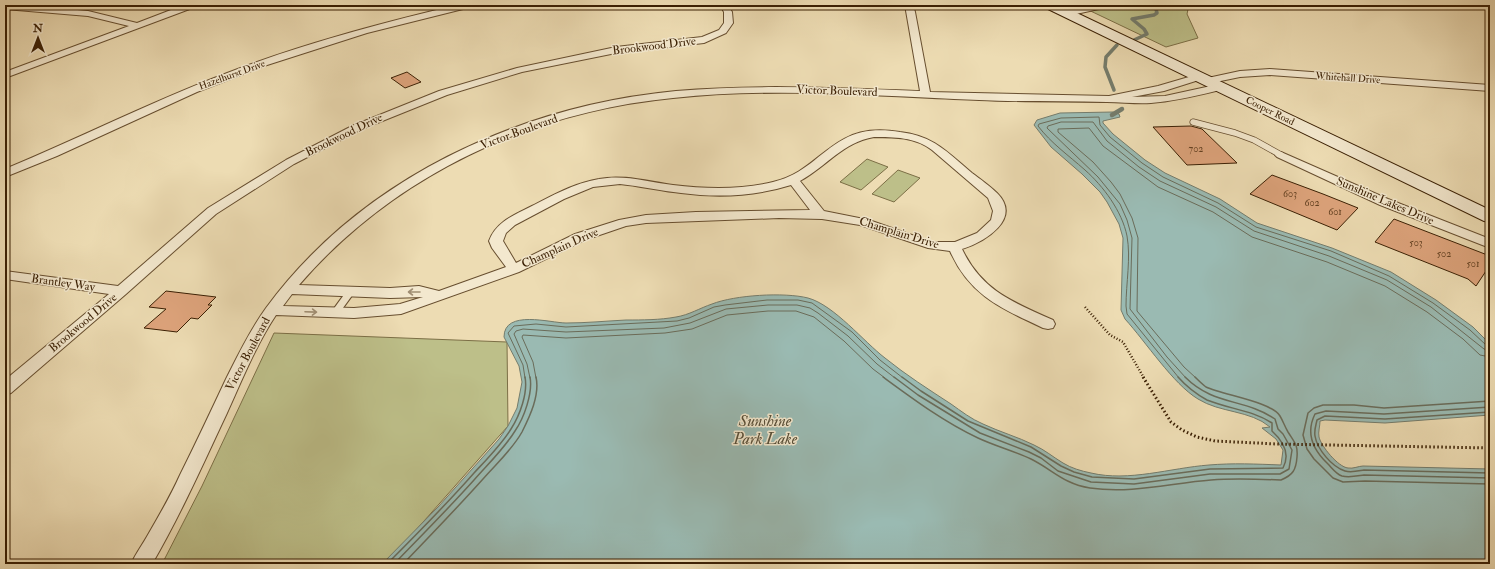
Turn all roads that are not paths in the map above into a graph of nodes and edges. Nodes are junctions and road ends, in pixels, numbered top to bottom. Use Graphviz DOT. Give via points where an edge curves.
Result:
graph roads {
  1 [pos="192,5"];
  2 [pos="468,5"];
  3 [pos="724,5"];
  4 [pos="908,5"];
  5 [pos="1050,5"];
  6 [pos="1105,5"];
  7 [pos="5,6"];
  8 [pos="1067,13"];
  9 [pos="136,25"];
  10 [pos="5,75"];
  11 [pos="1203,79"];
  12 [pos="1220,88"];
  13 [pos="1490,88"];
  14 [pos="925,94"];
  15 [pos="1109,99"];
  16 [pos="1193,122"];
  17 [pos="1281,155"];
  18 [pos="5,173"];
  19 [pos="793,179"];
  20 [pos="820,215"];
  21 [pos="1490,217"];
  22 [pos="1490,244"];
  23 [pos="954,246"];
  24 [pos="514,269"];
  25 [pos="5,275"];
  26 [pos="288,289"];
  27 [pos="121,291"];
  28 [pos="351,291"];
  29 [pos="440,296"];
  30 [pos="272,310"];
  31 [pos="335,313"];
  32 [pos="1048,324"];
  33 [pos="5,389"];
  34 [pos="141,564"];
  1 -- 9 [label="street"];
  2 -- 18 [label="street, Hazelhurst Drive" via="403,20 304,49 183,94"];
  3 -- 27 [label="street, Brookwood Drive" via="731,19 729,25 716,36 704,40 616,50 520,70 443,93 356,128 290,162 231,197 186,232"];
  4 -- 14 [label="street"];
  5 -- 8 [label="street, Cooper Road"];
  6 -- 8 [label="street"];
  7 -- 9 [label="street" via="98,15"];
  8 -- 11 [label="street, Cooper Road"];
  9 -- 10 [label="street"];
  11 -- 12 [label="street, Cooper Road"];
  11 -- 13 [label="street, Whitehall Drive" via="1270,72"];
  11 -- 15 [label="street, Victor Boulevard"];
  12 -- 15 [label="street, Victor Boulevard" via="1160,100 1132,102"];
  12 -- 21 [label="street, Cooper Road"];
  14 -- 15 [label="street, Victor Boulevard"];
  14 -- 26 [label="street, Victor Boulevard" via="790,90 709,92 611,103 564,115 477,147 414,180 375,206 339,235"];
  16 -- 17 [label="lane" via="1254,140"];
  17 -- 22 [label="street, Sunshine Lakes Drive" via="1384,202"];
  19 -- 20 [label="street"];
  19 -- 23 [label="street, Champlain Drive" via="810,170 840,145 866,134 890,133 926,142 992,196 998,206 997,220 988,231 970,242"];
  19 -- 24 [label="street, Champlain Drive" via="754,189 715,192 616,180 589,184 526,214 500,232 496,242"];
  20 -- 23 [label="street, Champlain Drive" via="869,224 929,244"];
  20 -- 24 [label="street, Champlain Drive" via="646,219 580,237"];
  23 -- 32 [label="street" via="963,265 975,281 1006,305"];
  24 -- 29 [label="street, Champlain Drive"];
  25 -- 27 [label="street, Brantley Way"];
  26 -- 28 [label="street"];
  26 -- 30 [label="street, Victor Boulevard"];
  27 -- 33 [label="street, Brookwood Drive"];
  29 -- 28 [label="street, one-way" via="419,292"];
  28 -- 31 [label="lane"];
  29 -- 31 [label="street, Champlain Drive" via="401,309"];
  30 -- 31 [label="street, Champlain Drive, one-way"];
  30 -- 34 [label="street, Victor Boulevard" via="258,331 180,492"];
}
